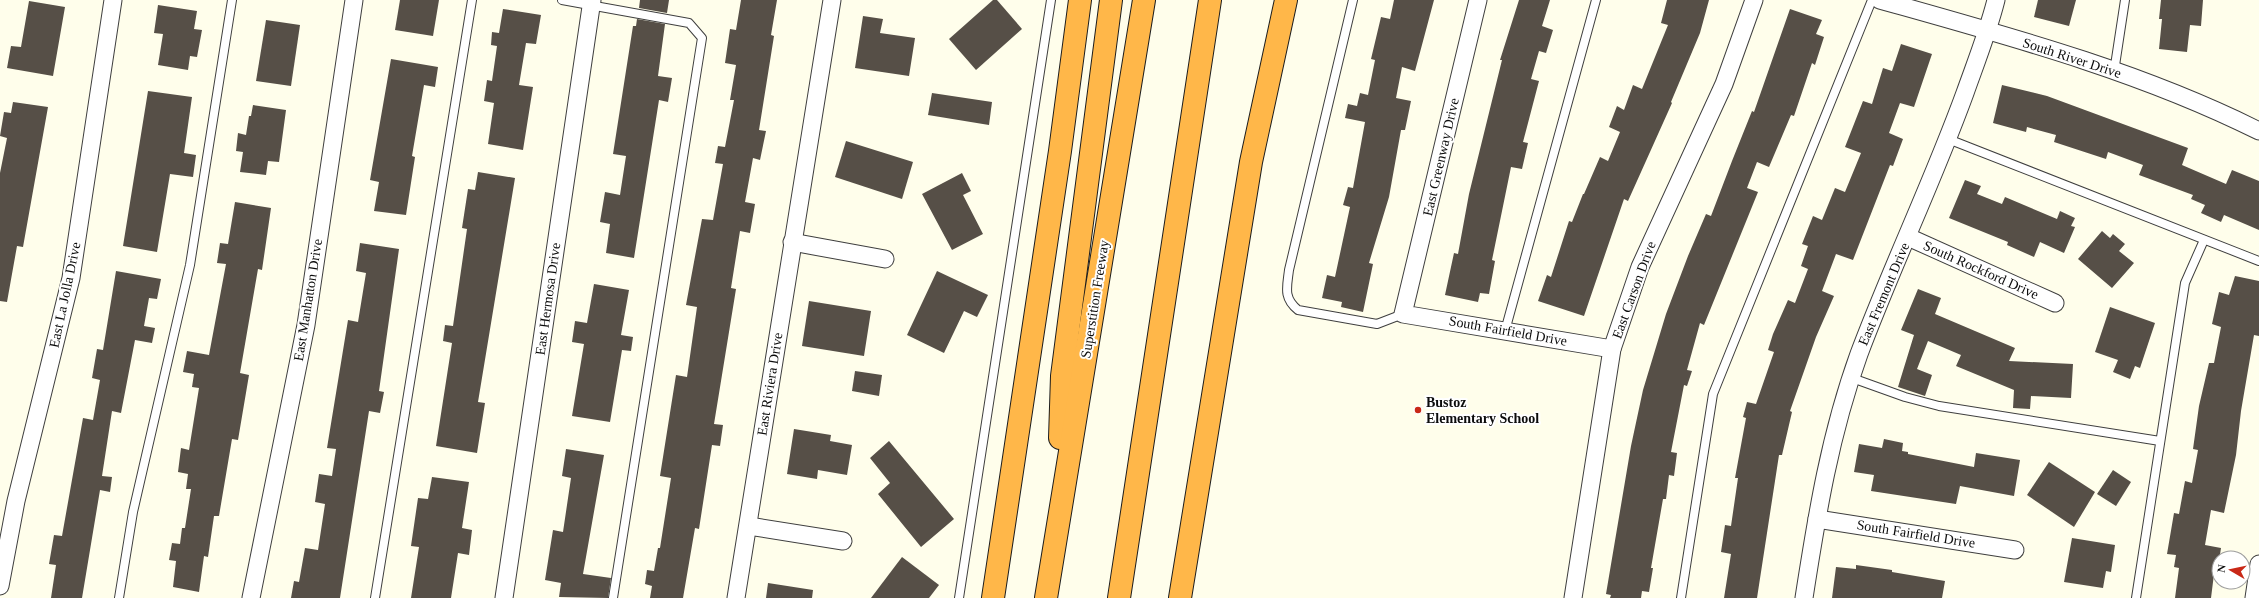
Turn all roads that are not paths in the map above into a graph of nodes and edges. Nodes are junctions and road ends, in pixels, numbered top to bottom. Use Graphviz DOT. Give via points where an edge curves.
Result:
graph roads {
  1 [pos="113,0"];
  2 [pos="232,0"];
  3 [pos="354,0"];
  4 [pos="472,0"];
  5 [pos="562,0"];
  6 [pos="832,0"];
  7 [pos="1051,0"];
  8 [pos="1080,0"];
  9 [pos="1111,0"];
  10 [pos="1144,0"];
  11 [pos="1210,0"];
  12 [pos="1221,0"];
  13 [pos="1286,0"];
  14 [pos="1354,0"];
  15 [pos="1478,0"];
  16 [pos="1596,0"];
  17 [pos="1754,0"];
  18 [pos="1872,0"];
  19 [pos="1880,0"];
  20 [pos="1996,0"];
  21 [pos="2125,0"];
  22 [pos="591,2"];
  23 [pos="1988,30"];
  24 [pos="2114,72"];
  25 [pos="2259,131"];
  26 [pos="1948,139"];
  27 [pos="1180,192"];
  28 [pos="1908,237"];
  29 [pos="2204,240"];
  30 [pos="792,242"];
  31 [pos="886,259"];
  32 [pos="2259,261"];
  33 [pos="2055,303"];
  34 [pos="1403,314"];
  35 [pos="1505,331"];
  36 [pos="1612,349"];
  37 [pos="1852,378"];
  38 [pos="2160,441"];
  39 [pos="1817,519"];
  40 [pos="1058,521"];
  41 [pos="749,526"];
  42 [pos="843,541"];
  43 [pos="2015,550"];
  44 [pos="2259,564"];
  45 [pos="0,586"];
  46 [pos="119,598"];
  47 [pos="252,598"];
  48 [pos="376,598"];
  49 [pos="504,598"];
  50 [pos="613,598"];
  51 [pos="736,598"];
  52 [pos="960,598"];
  53 [pos="993,598"];
  54 [pos="1046,598"];
  55 [pos="1119,598"];
  56 [pos="1180,598"];
  57 [pos="1573,598"];
  58 [pos="1681,598"];
  59 [pos="1804,598"];
  60 [pos="2136,598"];
  61 [pos="2254,598"];
  1 -- 45 [label="street, East La Jolla Drive" via="71,278 16,501"];
  2 -- 46 [label="lane" via="190,265 133,512"];
  3 -- 47 [label="street, East Manhatton Drive" via="306,325"];
  4 -- 48 [label="lane"];
  5 -- 22 [label="lane"];
  6 -- 30 [label="street, East Riviera Drive"];
  7 -- 52 [label="lane"];
  8 -- 53 [label="highway"];
  9 -- 40 [label="highway" via="1062,376"];
  10 -- 40 [label="highway, Superstition Freeway"];
  11 -- 27 [label="highway"];
  12 -- 27 [label="highway"];
  13 -- 56 [label="highway" via="1266,83 1246,185"];
  14 -- 34 [label="lane" via="1289,270 1287,293 1290,304 1298,310 1376,324"];
  15 -- 34 [label="street, East Greenway Drive"];
  16 -- 35 [label="lane"];
  17 -- 36 [label="street, East Carson Drive" via="1724,84 1640,267"];
  18 -- 58 [label="lane" via="1713,394"];
  19 -- 23 [label="street, South River Drive"];
  20 -- 23 [label="street, East Fremont Drive"];
  21 -- 24 [label="lane"];
  22 -- 49 [label="street, East Hermosa Drive"];
  22 -- 50 [label="lane" via="690,22 702,38"];
  23 -- 24 [label="street, South River Drive"];
  23 -- 26 [label="street, East Fremont Drive"];
  24 -- 25 [label="street, South River Drive" via="2176,93"];
  26 -- 28 [label="street, East Fremont Drive"];
  26 -- 29 [label="lane"];
  27 -- 55 [label="highway"];
  28 -- 33 [label="street, South Rockford Drive"];
  28 -- 37 [label="street, East Fremont Drive"];
  29 -- 32 [label="lane"];
  29 -- 38 [label="lane" via="2185,283"];
  30 -- 31 [label="street"];
  30 -- 41 [label="street, East Riviera Drive"];
  34 -- 35 [label="street, South Fairfield Drive"];
  35 -- 36 [label="street, South Fairfield Drive"];
  36 -- 57 [label="street, East Carson Drive"];
  37 -- 38 [label="lane" via="1939,406"];
  37 -- 39 [label="street, East Fremont Drive" via="1836,424"];
  38 -- 60 [label="lane"];
  39 -- 43 [label="street, South Fairfield Drive"];
  39 -- 59 [label="street, East Fremont Drive"];
  40 -- 54 [label="highway, Superstition Freeway"];
  41 -- 42 [label="street"];
  41 -- 51 [label="street, East Riviera Drive"];
  44 -- 61 [label="street"];
}
